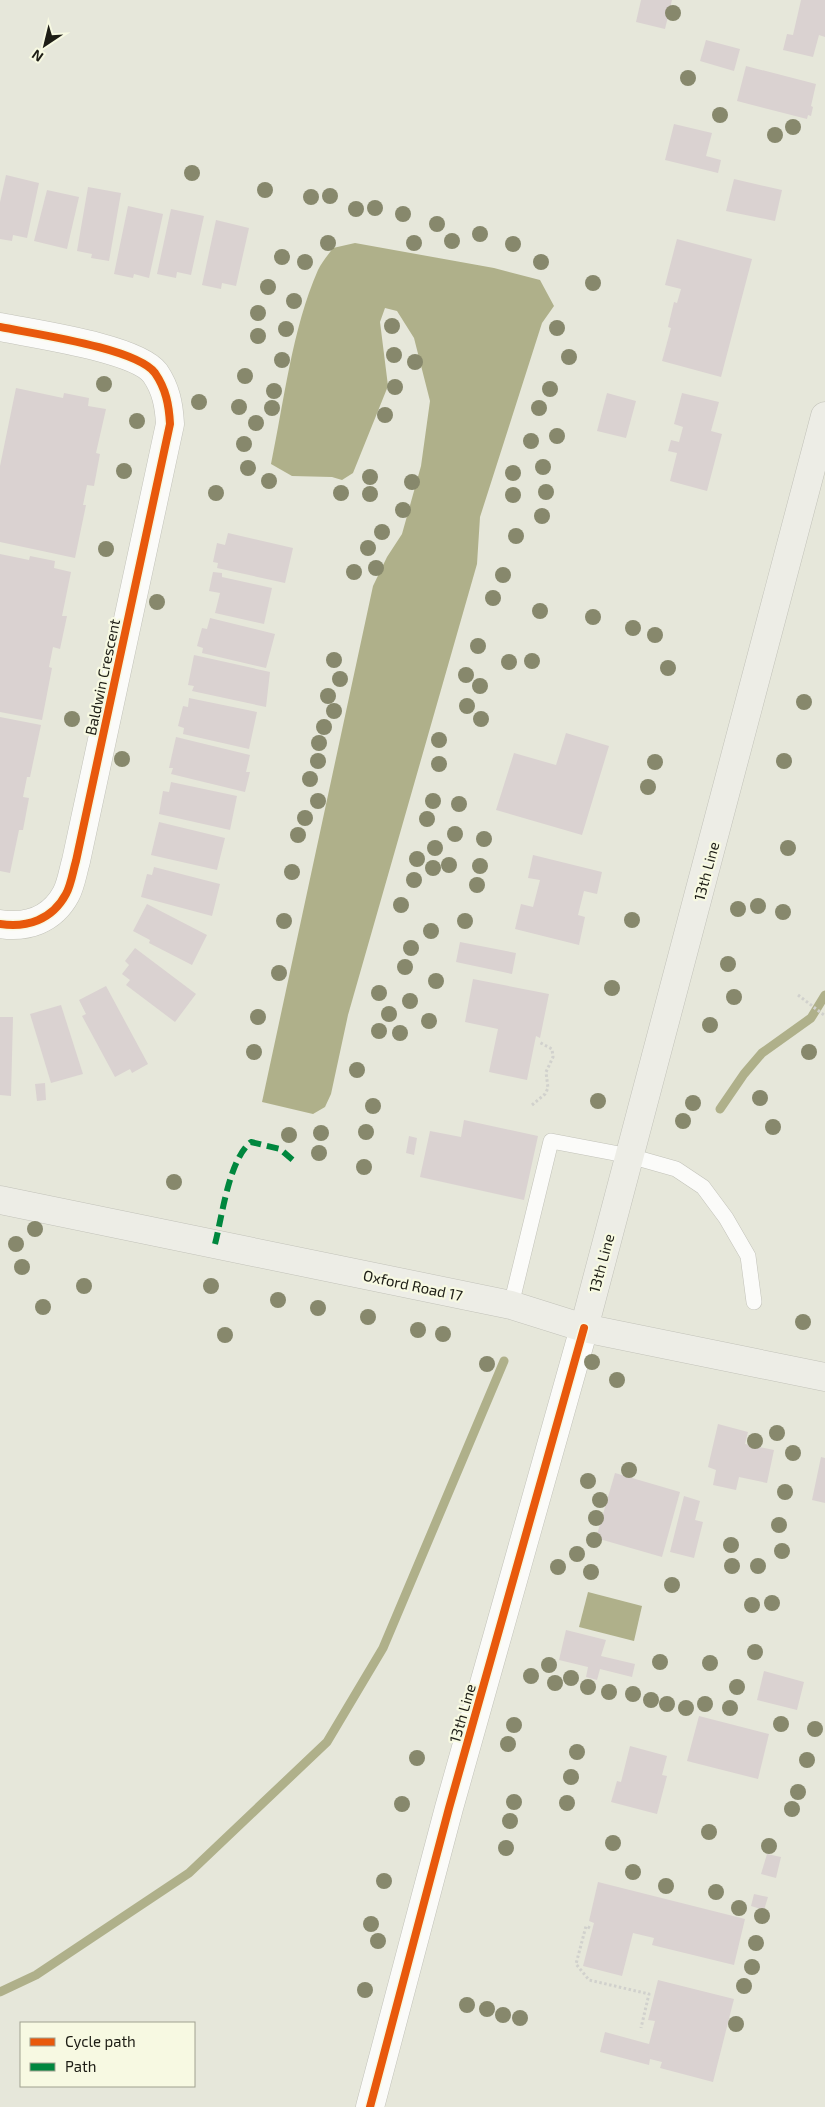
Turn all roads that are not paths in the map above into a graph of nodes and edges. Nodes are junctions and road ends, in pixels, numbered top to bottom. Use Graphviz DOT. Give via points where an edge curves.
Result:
graph roads {
  1 [pos="0,327"];
  2 [pos="825,416"];
  3 [pos="0,924"];
  4 [pos="630,1156"];
  5 [pos="0,1200"];
  6 [pos="754,1302"];
  7 [pos="511,1305"];
  8 [pos="584,1328"];
  9 [pos="825,1377"];
  10 [pos="370,2107"];
  1 -- 3 [label="street, Baldwin Crescent" via="114,350 140,360 154,372 164,389 170,424 66,895 42,919 18,926"];
  2 -- 4 [label="main road, 13th Line"];
  4 -- 6 [label="lane" via="676,1169 703,1187 748,1256"];
  4 -- 7 [label="lane" via="551,1141"];
  4 -- 8 [label="main road, 13th Line"];
  5 -- 7 [label="main road, Oxford Road 17"];
  7 -- 8 [label="main road, Oxford Road 17"];
  8 -- 9 [label="main road, Oxford Road 17"];
  8 -- 10 [label="street, 13th Line" via="443,1827"];
}
